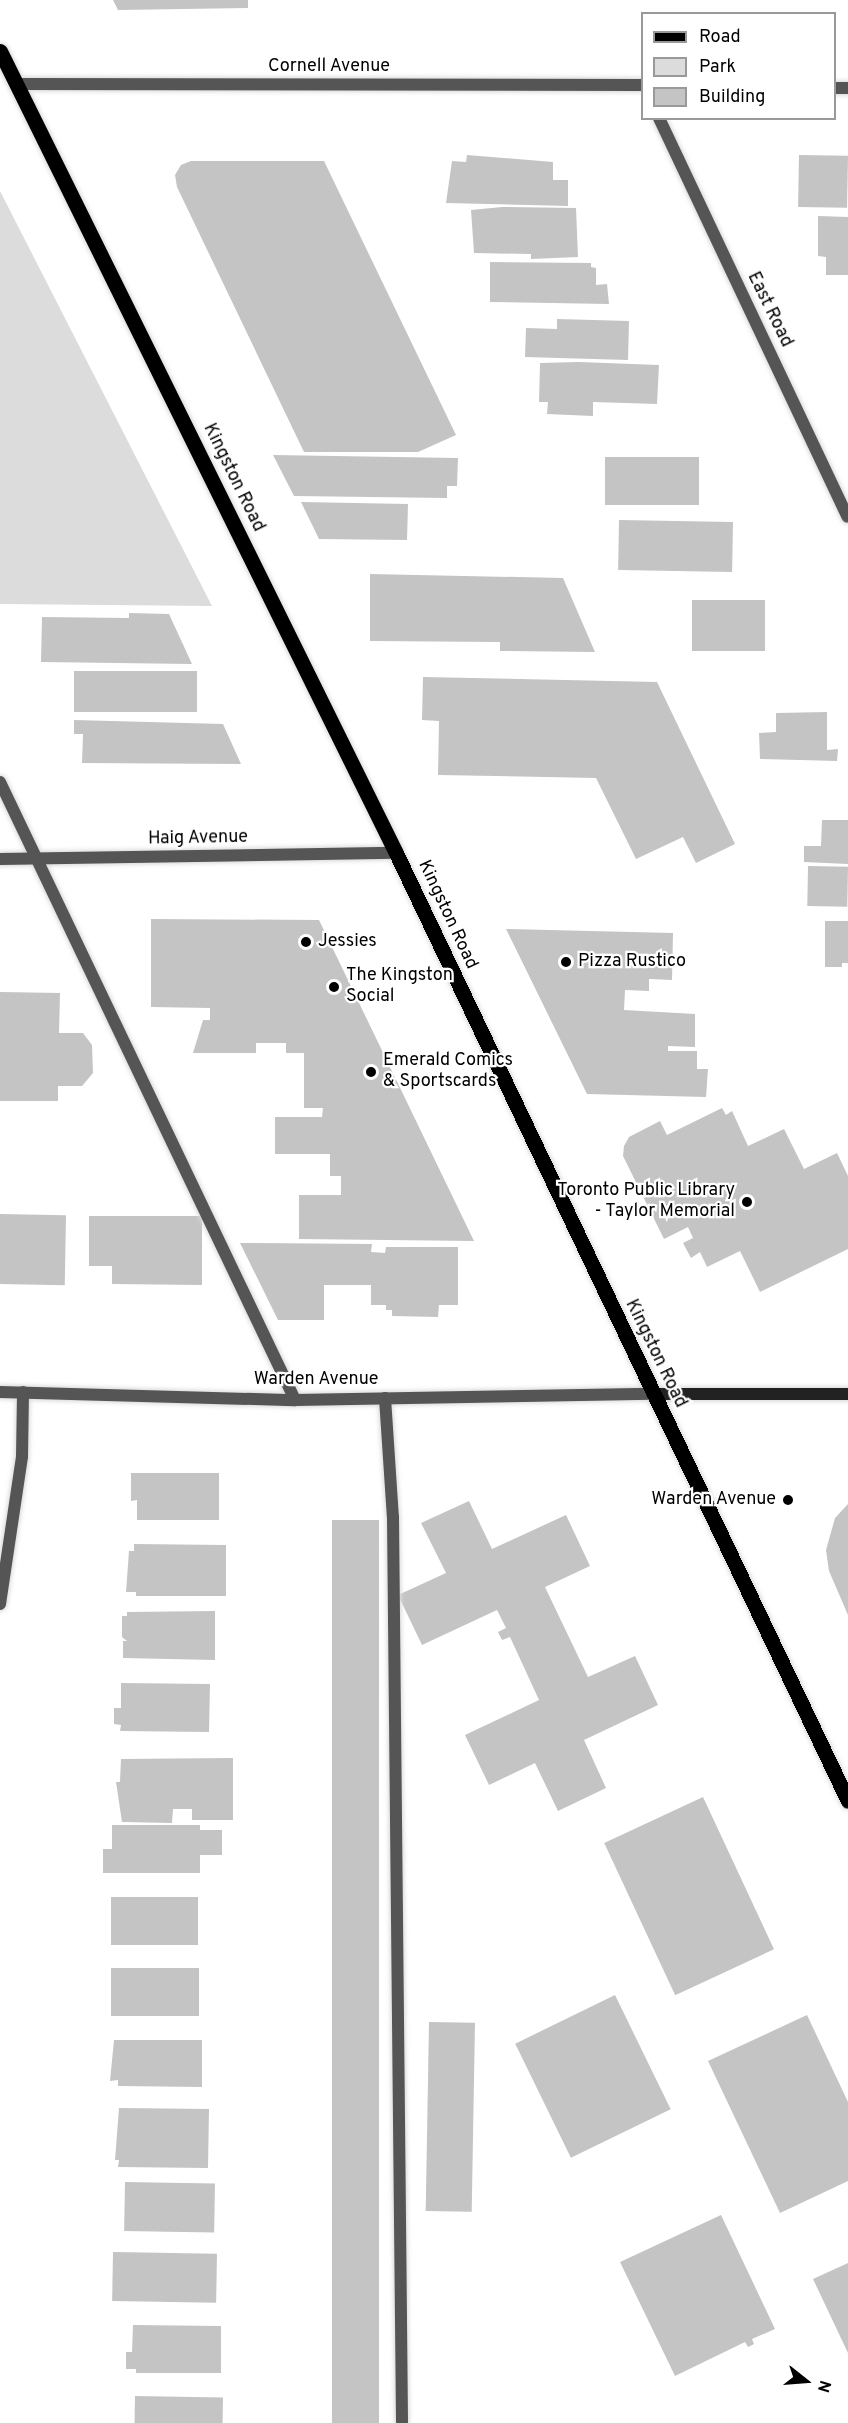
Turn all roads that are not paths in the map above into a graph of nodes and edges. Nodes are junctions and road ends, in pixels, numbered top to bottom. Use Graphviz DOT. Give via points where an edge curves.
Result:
graph roads {
  1 [pos="0,51"];
  2 [pos="16,84"];
  3 [pos="641,85"];
  4 [pos="660,120"];
  5 [pos="848,517"];
  6 [pos="0,782"];
  7 [pos="396,853"];
  8 [pos="0,859"];
  9 [pos="35,859"];
  10 [pos="0,1392"];
  11 [pos="23,1392"];
  12 [pos="652,1394"];
  13 [pos="848,1395"];
  14 [pos="385,1398"];
  15 [pos="295,1400"];
  16 [pos="0,1604"];
  17 [pos="848,1801"];
  18 [pos="402,2422"];
  1 -- 2 [label="main road, Kingston Road"];
  2 -- 3 [label="street, Cornell Avenue"];
  2 -- 7 [label="main road, Kingston Road"];
  4 -- 5 [label="street, East Road"];
  6 -- 9 [label="street"];
  7 -- 9 [label="street, Haig Avenue"];
  7 -- 12 [label="main road, Kingston Road"];
  8 -- 9 [label="street, Haig Avenue"];
  9 -- 15 [label="street"];
  10 -- 11 [label="street, Warden Avenue"];
  11 -- 15 [label="street, Warden Avenue"];
  11 -- 16 [label="street" via="22,1457"];
  12 -- 13 [label="main road, Warden Avenue"];
  12 -- 14 [label="street, Warden Avenue"];
  12 -- 17 [label="main road, Kingston Road"];
  14 -- 15 [label="street, Warden Avenue"];
  14 -- 18 [label="street" via="393,1517"];
}
